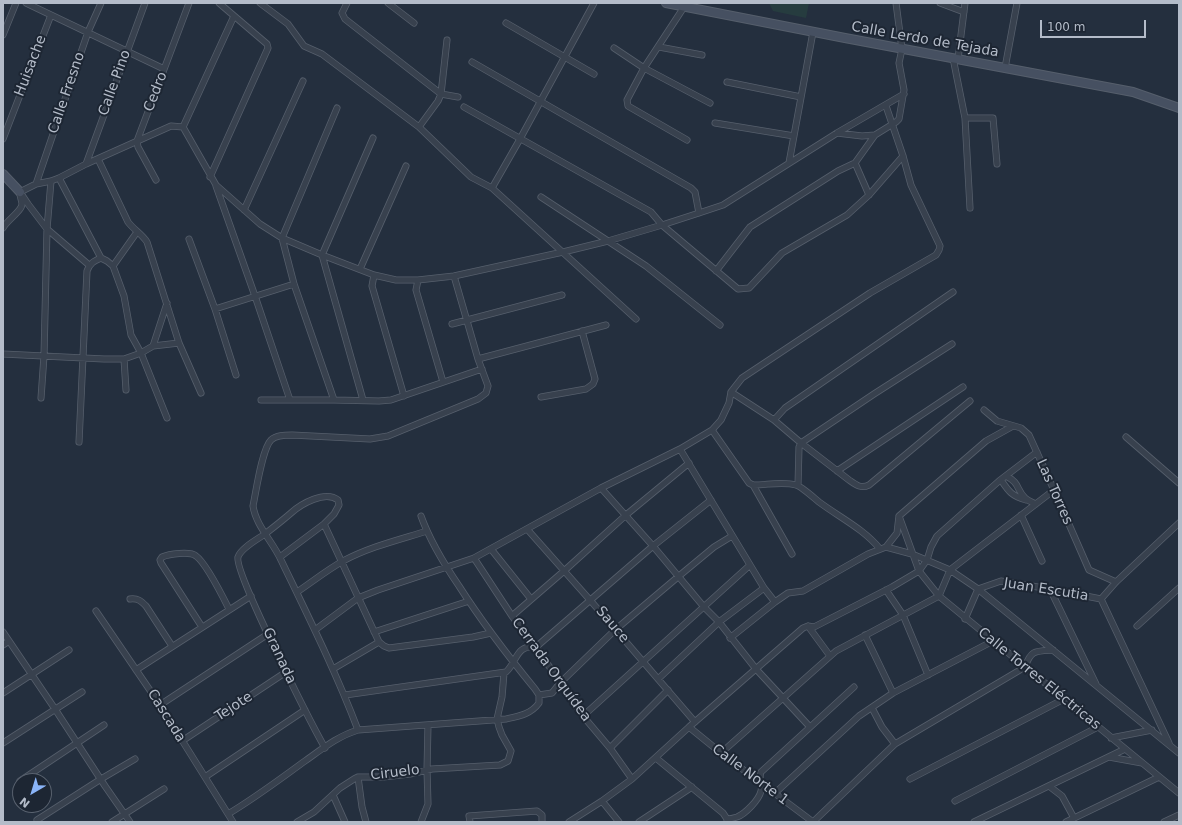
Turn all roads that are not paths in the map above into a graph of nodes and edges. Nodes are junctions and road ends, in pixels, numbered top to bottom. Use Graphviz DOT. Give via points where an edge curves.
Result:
graph roads {
  1 [pos="16,3"];
  2 [pos="26,3"];
  3 [pos="101,3"];
  4 [pos="144,3"];
  5 [pos="189,3"];
  6 [pos="219,3"];
  7 [pos="260,3"];
  8 [pos="347,3"];
  9 [pos="388,3"];
  10 [pos="594,3"];
  11 [pos="666,3"];
  12 [pos="896,3"];
  13 [pos="940,3"];
  14 [pos="965,3"];
  15 [pos="1017,3"];
  16 [pos="684,7"];
  17 [pos="964,12"];
  18 [pos="51,14"];
  19 [pos="234,16"];
  20 [pos="414,23"];
  21 [pos="506,23"];
  22 [pos="88,32"];
  23 [pos="813,32"];
  24 [pos="3,35"];
  25 [pos="447,40"];
  26 [pos="658,47"];
  27 [pos="614,48"];
  28 [pos="902,49"];
  29 [pos="127,50"];
  30 [pos="702,55"];
  31 [pos="565,57"];
  32 [pos="955,58"];
  33 [pos="472,62"];
  34 [pos="644,68"];
  35 [pos="1004,68"];
  36 [pos="164,69"];
  37 [pos="594,74"];
  38 [pos="303,81"];
  39 [pos="727,82"];
  40 [pos="441,94"];
  41 [pos="904,94"];
  42 [pos="458,97"];
  43 [pos="801,97"];
  44 [pos="540,102"];
  45 [pos="710,103"];
  46 [pos="886,106"];
  47 [pos="464,107"];
  48 [pos="337,108"];
  49 [pos="1179,108"];
  50 [pos="965,118"];
  51 [pos="715,123"];
  52 [pos="892,124"];
  53 [pos="183,127"];
  54 [pos="419,127"];
  55 [pos="837,133"];
  56 [pos="875,135"];
  57 [pos="794,136"];
  58 [pos="374,138"];
  59 [pos="3,139"];
  60 [pos="520,139"];
  61 [pos="137,140"];
  62 [pos="687,140"];
  63 [pos="903,156"];
  64 [pos="98,159"];
  65 [pos="789,163"];
  66 [pos="855,163"];
  67 [pos="86,164"];
  68 [pos="997,164"];
  69 [pos="406,166"];
  70 [pos="3,174"];
  71 [pos="210,177"];
  72 [pos="60,178"];
  73 [pos="156,180"];
  74 [pos="51,181"];
  75 [pos="36,184"];
  76 [pos="216,185"];
  77 [pos="492,188"];
  78 [pos="20,192"];
  79 [pos="868,195"];
  80 [pos="540,197"];
  81 [pos="970,208"];
  82 [pos="244,210"];
  83 [pos="699,213"];
  84 [pos="662,225"];
  85 [pos="3,228"];
  86 [pos="47,229"];
  87 [pos="137,232"];
  88 [pos="282,238"];
  89 [pos="189,239"];
  90 [pos="608,240"];
  91 [pos="564,252"];
  92 [pos="322,255"];
  93 [pos="101,258"];
  94 [pos="89,265"];
  95 [pos="113,266"];
  96 [pos="360,269"];
  97 [pos="716,271"];
  98 [pos="374,275"];
  99 [pos="454,276"];
  100 [pos="418,280"];
  101 [pos="294,284"];
  102 [pos="953,292"];
  103 [pos="562,295"];
  104 [pos="255,296"];
  105 [pos="167,303"];
  106 [pos="215,309"];
  107 [pos="466,319"];
  108 [pos="636,319"];
  109 [pos="452,324"];
  110 [pos="606,324"];
  111 [pos="720,325"];
  112 [pos="582,331"];
  113 [pos="179,342"];
  114 [pos="952,344"];
  115 [pos="153,346"];
  116 [pos="141,353"];
  117 [pos="3,354"];
  118 [pos="44,356"];
  119 [pos="83,358"];
  120 [pos="124,359"];
  121 [pos="478,359"];
  122 [pos="482,369"];
  123 [pos="236,375"];
  124 [pos="443,382"];
  125 [pos="963,387"];
  126 [pos="126,390"];
  127 [pos="731,392"];
  128 [pos="201,393"];
  129 [pos="404,396"];
  130 [pos="541,397"];
  131 [pos="41,398"];
  132 [pos="261,400"];
  133 [pos="290,400"];
  134 [pos="334,400"];
  135 [pos="364,400"];
  136 [pos="970,402"];
  137 [pos="984,410"];
  138 [pos="167,418"];
  139 [pos="774,420"];
  140 [pos="1013,426"];
  141 [pos="712,430"];
  142 [pos="1126,437"];
  143 [pos="80,442"];
  144 [pos="801,443"];
  145 [pos="680,449"];
  146 [pos="1037,452"];
  147 [pos="689,463"];
  148 [pos="837,471"];
  149 [pos="1006,476"];
  150 [pos="1001,480"];
  151 [pos="1179,483"];
  152 [pos="798,485"];
  153 [pos="753,486"];
  154 [pos="601,488"];
  155 [pos="1054,490"];
  156 [pos="711,500"];
  157 [pos="1028,501"];
  158 [pos="1036,504"];
  159 [pos="626,515"];
  160 [pos="1022,515"];
  161 [pos="422,516"];
  162 [pos="899,516"];
  163 [pos="1179,523"];
  164 [pos="324,524"];
  165 [pos="527,529"];
  166 [pos="427,531"];
  167 [pos="266,534"];
  168 [pos="732,536"];
  169 [pos="654,546"];
  170 [pos="886,546"];
  171 [pos="491,549"];
  172 [pos="880,549"];
  173 [pos="792,554"];
  174 [pos="912,554"];
  175 [pos="280,557"];
  176 [pos="474,558"];
  177 [pos="927,560"];
  178 [pos="1042,561"];
  179 [pos="341,562"];
  180 [pos="750,565"];
  181 [pos="446,567"];
  182 [pos="950,570"];
  183 [pos="564,571"];
  184 [pos="919,571"];
  185 [pos="679,576"];
  186 [pos="1116,582"];
  187 [pos="764,588"];
  188 [pos="1179,588"];
  189 [pos="978,589"];
  190 [pos="1050,589"];
  191 [pos="886,590"];
  192 [pos="297,592"];
  193 [pos="251,596"];
  194 [pos="939,596"];
  195 [pos="358,598"];
  196 [pos="130,599"];
  197 [pos="531,599"];
  198 [pos="1102,599"];
  199 [pos="590,600"];
  200 [pos="469,601"];
  201 [pos="775,602"];
  202 [pos="704,607"];
  203 [pos="229,609"];
  204 [pos="96,611"];
  205 [pos="903,615"];
  206 [pos="512,616"];
  207 [pos="965,619"];
  208 [pos="719,622"];
  209 [pos="808,626"];
  210 [pos="1136,626"];
  211 [pos="202,627"];
  212 [pos="316,630"];
  213 [pos="615,630"];
  214 [pos="3,632"];
  215 [pos="374,632"];
  216 [pos="491,633"];
  217 [pos="268,634"];
  218 [pos="865,635"];
  219 [pos="730,638"];
  220 [pos="9,641"];
  221 [pos="993,641"];
  222 [pos="379,642"];
  223 [pos="3,645"];
  224 [pos="172,646"];
  225 [pos="536,647"];
  226 [pos="70,650"];
  227 [pos="1053,650"];
  228 [pos="830,656"];
  229 [pos="642,661"];
  230 [pos="514,663"];
  231 [pos="1025,667"];
  232 [pos="333,669"];
  233 [pos="756,669"];
  234 [pos="136,670"];
  235 [pos="286,672"];
  236 [pos="504,673"];
  237 [pos="32,674"];
  238 [pos="928,675"];
  239 [pos="658,679"];
  240 [pos="560,683"];
  241 [pos="1097,686"];
  242 [pos="854,687"];
  243 [pos="668,690"];
  244 [pos="82,692"];
  245 [pos="3,693"];
  246 [pos="894,693"];
  247 [pos="345,695"];
  248 [pos="539,695"];
  249 [pos="783,698"];
  250 [pos="1064,699"];
  251 [pos="160,705"];
  252 [pos="872,708"];
  253 [pos="55,709"];
  254 [pos="304,710"];
  255 [pos="582,716"];
  256 [pos="497,720"];
  257 [pos="695,722"];
  258 [pos="104,725"];
  259 [pos="428,725"];
  260 [pos="689,727"];
  261 [pos="810,727"];
  262 [pos="1098,727"];
  263 [pos="358,730"];
  264 [pos="1152,730"];
  265 [pos="1111,738"];
  266 [pos="182,741"];
  267 [pos="77,742"];
  268 [pos="3,743"];
  269 [pos="895,744"];
  270 [pos="1170,745"];
  271 [pos="325,748"];
  272 [pos="610,748"];
  273 [pos="1125,749"];
  274 [pos="721,753"];
  275 [pos="1179,753"];
  276 [pos="1109,757"];
  277 [pos="656,758"];
  278 [pos="135,759"];
  279 [pos="1143,763"];
  280 [pos="427,770"];
  281 [pos="32,773"];
  282 [pos="205,777"];
  283 [pos="358,777"];
  284 [pos="1159,777"];
  285 [pos="101,778"];
  286 [pos="632,779"];
  287 [pos="910,779"];
  288 [pos="760,782"];
  289 [pos="692,786"];
  290 [pos="1049,786"];
  291 [pos="164,789"];
  292 [pos="775,793"];
  293 [pos="1179,793"];
  294 [pos="333,795"];
  295 [pos="602,801"];
  296 [pos="954,801"];
  297 [pos="124,813"];
  298 [pos="228,814"];
  299 [pos="1179,815"];
  300 [pos="1074,818"];
  301 [pos="37,820"];
  302 [pos="727,821"];
  303 [pos="112,822"];
  304 [pos="130,822"];
  305 [pos="234,822"];
  306 [pos="297,822"];
  307 [pos="345,822"];
  308 [pos="366,822"];
  309 [pos="421,822"];
  310 [pos="470,822"];
  311 [pos="542,822"];
  312 [pos="569,822"];
  313 [pos="618,822"];
  314 [pos="639,822"];
  315 [pos="813,822"];
  316 [pos="974,822"];
  317 [pos="1066,822"];
  318 [pos="1164,822"];
  1 -- 24 [label="street"];
  2 -- 18 [label="street"];
  3 -- 22 [label="street, Calle Fresno"];
  4 -- 29 [label="street, Calle Pino"];
  5 -- 36 [label="street, Cedro"];
  6 -- 19 [label="street"];
  7 -- 54 [label="street" via="288,24 304,46 322,54"];
  8 -- 40 [label="street" via="342,13 345,19"];
  9 -- 20 [label="street"];
  10 -- 31 [label="street"];
  11 -- 16 [label="main road, Calle Lerdo de Tejada"];
  12 -- 28 [label="street"];
  13 -- 17 [label="street"];
  14 -- 17 [label="street"];
  15 -- 35 [label="street"];
  16 -- 23 [label="main road, Calle Lerdo de Tejada"];
  16 -- 26 [label="street"];
  17 -- 32 [label="street"];
  18 -- 22 [label="street"];
  18 -- 59 [label="street, Huisache"];
  19 -- 53 [label="street"];
  19 -- 71 [label="street" via="267,44 268,48"];
  21 -- 31 [label="street"];
  22 -- 29 [label="street"];
  22 -- 75 [label="street, Calle Fresno"];
  23 -- 28 [label="main road, Calle Lerdo de Tejada"];
  23 -- 43 [label="street"];
  25 -- 40 [label="street"];
  26 -- 30 [label="street"];
  26 -- 34 [label="street"];
  27 -- 34 [label="street"];
  28 -- 32 [label="main road, Calle Lerdo de Tejada"];
  28 -- 41 [label="street" via="899,63"];
  29 -- 36 [label="street"];
  29 -- 67 [label="street, Calle Pino"];
  31 -- 37 [label="street"];
  31 -- 44 [label="street"];
  32 -- 35 [label="main road, Calle Lerdo de Tejada"];
  32 -- 50 [label="street"];
  33 -- 44 [label="street"];
  34 -- 45 [label="street"];
  34 -- 62 [label="street" via="627,100 628,106"];
  35 -- 49 [label="main road, Calle Lerdo de Tejada" via="1133,92"];
  36 -- 61 [label="street, Cedro"];
  38 -- 82 [label="street"];
  39 -- 43 [label="street"];
  40 -- 42 [label="street"];
  40 -- 54 [label="street"];
  41 -- 46 [label="street"];
  41 -- 52 [label="street" via="900,116"];
  43 -- 57 [label="street"];
  44 -- 60 [label="street"];
  44 -- 83 [label="street" via="691,188 695,192"];
  46 -- 52 [label="street"];
  46 -- 55 [label="street"];
  47 -- 60 [label="street"];
  48 -- 88 [label="street"];
  50 -- 68 [label="street" via="993,118"];
  50 -- 81 [label="street"];
  51 -- 57 [label="street"];
  52 -- 56 [label="street"];
  52 -- 63 [label="street"];
  53 -- 61 [label="street" via="171,126"];
  53 -- 71 [label="street"];
  54 -- 77 [label="street" via="471,177"];
  55 -- 56 [label="street"];
  55 -- 65 [label="street"];
  56 -- 66 [label="street"];
  57 -- 65 [label="street"];
  58 -- 92 [label="street"];
  60 -- 77 [label="street"];
  60 -- 84 [label="street" via="651,212"];
  61 -- 64 [label="street"];
  61 -- 73 [label="street"];
  63 -- 79 [label="street"];
  63 -- 127 [label="street" via="912,185 940,246 936,255 870,293 742,378"];
  64 -- 67 [label="street"];
  64 -- 87 [label="street" via="128,222"];
  65 -- 83 [label="street" via="723,204"];
  66 -- 79 [label="street"];
  66 -- 97 [label="street" via="838,171 750,227"];
  67 -- 72 [label="street"];
  69 -- 96 [label="street"];
  70 -- 78 [label="main road"];
  71 -- 76 [label="street"];
  72 -- 74 [label="street"];
  72 -- 93 [label="street"];
  74 -- 75 [label="street"];
  74 -- 86 [label="street"];
  75 -- 78 [label="street"];
  76 -- 82 [label="street"];
  76 -- 104 [label="street"];
  77 -- 91 [label="street"];
  78 -- 85 [label="street" via="22,206"];
  78 -- 86 [label="street"];
  79 -- 97 [label="street" via="847,215 782,253 749,288 738,288"];
  80 -- 90 [label="street"];
  82 -- 88 [label="street"];
  83 -- 84 [label="street"];
  84 -- 90 [label="street"];
  84 -- 97 [label="street"];
  86 -- 94 [label="street"];
  86 -- 118 [label="street"];
  87 -- 95 [label="street"];
  87 -- 105 [label="street" via="144,236 147,242"];
  88 -- 92 [label="street"];
  88 -- 101 [label="street"];
  89 -- 106 [label="street"];
  90 -- 91 [label="street"];
  90 -- 111 [label="street" via="646,266"];
  91 -- 99 [label="street"];
  91 -- 108 [label="street"];
  92 -- 96 [label="street"];
  92 -- 135 [label="street"];
  93 -- 94 [label="street"];
  93 -- 95 [label="street"];
  94 -- 119 [label="street"];
  95 -- 116 [label="street" via="124,296 130,335"];
  96 -- 98 [label="street"];
  98 -- 100 [label="street" via="396,280"];
  98 -- 129 [label="street" via="372,286"];
  99 -- 100 [label="street"];
  99 -- 107 [label="street"];
  100 -- 124 [label="street" via="416,290"];
  101 -- 104 [label="street"];
  101 -- 134 [label="street"];
  102 -- 139 [label="street" via="785,408"];
  103 -- 107 [label="street"];
  104 -- 106 [label="street"];
  104 -- 133 [label="street"];
  105 -- 113 [label="street"];
  105 -- 115 [label="street"];
  106 -- 123 [label="street"];
  107 -- 109 [label="street"];
  107 -- 121 [label="street"];
  110 -- 112 [label="street"];
  112 -- 121 [label="street"];
  112 -- 130 [label="street" via="595,379 593,384 586,388"];
  113 -- 115 [label="street"];
  113 -- 128 [label="street"];
  114 -- 144 [label="street"];
  115 -- 116 [label="street"];
  116 -- 120 [label="street"];
  116 -- 138 [label="street"];
  117 -- 118 [label="street"];
  118 -- 119 [label="street"];
  118 -- 131 [label="street"];
  119 -- 120 [label="street"];
  119 -- 143 [label="street"];
  120 -- 126 [label="street"];
  121 -- 122 [label="street"];
  122 -- 124 [label="street"];
  122 -- 167 [label="street" via="488,386 486,394 388,436 370,439 287,434 272,438 262,458 253,506 254,513"];
  124 -- 129 [label="street"];
  125 -- 148 [label="street"];
  127 -- 139 [label="street"];
  127 -- 141 [label="street" via="721,420"];
  129 -- 135 [label="street" via="391,400"];
  132 -- 133 [label="street"];
  133 -- 134 [label="street"];
  134 -- 135 [label="street"];
  136 -- 148 [label="street" via="870,485 857,486"];
  137 -- 140 [label="street, Las Torres" via="997,421"];
  139 -- 144 [label="street"];
  140 -- 146 [label="street, Las Torres" via="1021,428 1029,435"];
  140 -- 162 [label="street" via="986,441"];
  141 -- 145 [label="street"];
  141 -- 153 [label="street"];
  142 -- 151 [label="street"];
  144 -- 148 [label="street"];
  144 -- 152 [label="street"];
  145 -- 147 [label="street"];
  145 -- 154 [label="street"];
  146 -- 149 [label="street"];
  146 -- 155 [label="street, Las Torres"];
  147 -- 156 [label="street"];
  147 -- 159 [label="street"];
  149 -- 150 [label="street"];
  149 -- 157 [label="street" via="1016,482"];
  150 -- 157 [label="street" via="1014,496"];
  150 -- 177 [label="street" via="937,536"];
  152 -- 153 [label="street" via="786,483"];
  152 -- 172 [label="street" via="875,542"];
  153 -- 173 [label="street"];
  154 -- 159 [label="street"];
  154 -- 165 [label="street"];
  155 -- 158 [label="street"];
  155 -- 186 [label="street, Las Torres" via="1089,570"];
  156 -- 168 [label="street"];
  156 -- 169 [label="street"];
  157 -- 158 [label="street"];
  158 -- 160 [label="street"];
  159 -- 169 [label="street"];
  159 -- 183 [label="street"];
  160 -- 178 [label="street"];
  160 -- 182 [label="street"];
  161 -- 166 [label="street"];
  162 -- 170 [label="street" via="897,533"];
  162 -- 174 [label="street, Calle Torres Eléctricas"];
  163 -- 186 [label="street, Juan Escutia"];
  164 -- 167 [label="street" via="339,505 335,498 318,498 300,506"];
  164 -- 175 [label="street"];
  164 -- 179 [label="street"];
  165 -- 171 [label="street"];
  165 -- 183 [label="street, Sauce"];
  166 -- 179 [label="street" via="378,546"];
  166 -- 181 [label="street"];
  167 -- 175 [label="street"];
  167 -- 193 [label="street, Granada" via="238,557"];
  168 -- 180 [label="street"];
  168 -- 185 [label="street" via="714,547"];
  169 -- 185 [label="street"];
  169 -- 199 [label="street"];
  170 -- 172 [label="street"];
  170 -- 174 [label="street"];
  171 -- 176 [label="street"];
  171 -- 197 [label="street"];
  172 -- 201 [label="street" via="803,591 788,593"];
  174 -- 177 [label="street"];
  174 -- 184 [label="street, Calle Torres Eléctricas"];
  175 -- 192 [label="street"];
  176 -- 181 [label="street"];
  176 -- 206 [label="street, Cerrada Orquídea"];
  177 -- 182 [label="street"];
  177 -- 184 [label="street"];
  179 -- 192 [label="street"];
  179 -- 195 [label="street"];
  180 -- 187 [label="street"];
  180 -- 202 [label="street"];
  181 -- 195 [label="street"];
  181 -- 200 [label="street"];
  182 -- 189 [label="street"];
  182 -- 194 [label="street"];
  183 -- 197 [label="street"];
  183 -- 199 [label="street, Sauce"];
  184 -- 191 [label="street"];
  184 -- 194 [label="street, Calle Torres Eléctricas"];
  185 -- 202 [label="street"];
  185 -- 213 [label="street"];
  186 -- 198 [label="street, Juan Escutia"];
  187 -- 201 [label="street"];
  187 -- 208 [label="street"];
  188 -- 210 [label="street"];
  189 -- 190 [label="street, Juan Escutia" via="1001,581"];
  189 -- 207 [label="street"];
  189 -- 227 [label="street"];
  190 -- 198 [label="street, Juan Escutia"];
  190 -- 241 [label="street"];
  191 -- 205 [label="street"];
  191 -- 209 [label="street" via="814,627"];
  192 -- 212 [label="street"];
  193 -- 203 [label="street"];
  193 -- 217 [label="street, Granada"];
  194 -- 205 [label="street"];
  194 -- 207 [label="street, Calle Torres Eléctricas"];
  195 -- 212 [label="street"];
  195 -- 215 [label="street"];
  196 -- 224 [label="street" via="137,599 146,606"];
  197 -- 206 [label="street"];
  198 -- 270 [label="street"];
  199 -- 213 [label="street, Sauce"];
  199 -- 225 [label="street"];
  200 -- 215 [label="street"];
  200 -- 216 [label="street"];
  201 -- 219 [label="street"];
  202 -- 208 [label="street"];
  202 -- 229 [label="street"];
  203 -- 211 [label="street"];
  203 -- 211 [label="street" via="204,565 196,556 188,553 162,557 161,563"];
  204 -- 234 [label="street, Cascada"];
  205 -- 218 [label="street"];
  205 -- 238 [label="street"];
  206 -- 225 [label="street, Cerrada Orquídea"];
  207 -- 221 [label="street, Calle Torres Eléctricas"];
  208 -- 219 [label="street"];
  208 -- 239 [label="street"];
  209 -- 228 [label="street"];
  209 -- 233 [label="street"];
  211 -- 224 [label="street"];
  212 -- 232 [label="street"];
  213 -- 229 [label="street, Sauce"];
  213 -- 240 [label="street"];
  214 -- 220 [label="street"];
  215 -- 222 [label="street"];
  216 -- 222 [label="street" via="389,648"];
  216 -- 230 [label="street"];
  217 -- 235 [label="street, Granada"];
  217 -- 251 [label="street"];
  218 -- 228 [label="street"];
  218 -- 246 [label="street"];
  219 -- 233 [label="street"];
  220 -- 223 [label="street"];
  220 -- 237 [label="street"];
  221 -- 231 [label="street, Calle Torres Eléctricas"];
  221 -- 238 [label="street"];
  222 -- 232 [label="street"];
  224 -- 234 [label="street"];
  225 -- 230 [label="street" via="524,649"];
  225 -- 240 [label="street, Cerrada Orquídea"];
  226 -- 237 [label="street"];
  227 -- 231 [label="street" via="1037,651 1029,656"];
  227 -- 241 [label="street"];
  228 -- 249 [label="street"];
  229 -- 239 [label="street, Sauce"];
  229 -- 255 [label="street"];
  230 -- 236 [label="street"];
  230 -- 248 [label="street"];
  231 -- 250 [label="street, Calle Torres Eléctricas"];
  231 -- 269 [label="street"];
  232 -- 247 [label="street"];
  233 -- 249 [label="street"];
  233 -- 257 [label="street"];
  234 -- 251 [label="street, Cascada"];
  235 -- 254 [label="street, Granada"];
  235 -- 266 [label="street, Tejote"];
  236 -- 247 [label="street"];
  236 -- 256 [label="street"];
  237 -- 245 [label="street"];
  237 -- 253 [label="street"];
  238 -- 246 [label="street"];
  239 -- 243 [label="street, Sauce"];
  240 -- 248 [label="street" via="552,693"];
  240 -- 255 [label="street, Cerrada Orquídea"];
  241 -- 264 [label="street"];
  242 -- 261 [label="street"];
  243 -- 257 [label="street, Sauce"];
  243 -- 272 [label="street"];
  244 -- 253 [label="street"];
  246 -- 252 [label="street"];
  247 -- 263 [label="street"];
  248 -- 256 [label="street" via="539,703 530,712 518,717"];
  249 -- 261 [label="street"];
  249 -- 274 [label="street"];
  250 -- 262 [label="street, Calle Torres Eléctricas"];
  250 -- 287 [label="street"];
  251 -- 266 [label="street, Cascada"];
  252 -- 269 [label="street"];
  252 -- 292 [label="street" via="859,716"];
  253 -- 267 [label="street"];
  253 -- 268 [label="street"];
  254 -- 271 [label="street, Granada"];
  254 -- 282 [label="street"];
  255 -- 272 [label="street, Cerrada Orquídea"];
  256 -- 259 [label="street"];
  256 -- 280 [label="street, Ciruelo" via="511,751 508,761 497,766"];
  257 -- 260 [label="street"];
  258 -- 267 [label="street"];
  259 -- 263 [label="street"];
  259 -- 280 [label="street"];
  260 -- 274 [label="street, Calle Norte 1"];
  260 -- 277 [label="street"];
  261 -- 288 [label="street" via="761,772"];
  262 -- 265 [label="street, Calle Torres Eléctricas"];
  262 -- 296 [label="street"];
  263 -- 271 [label="street" via="342,736"];
  264 -- 265 [label="street"];
  264 -- 270 [label="street"];
  265 -- 273 [label="street, Calle Torres Eléctricas"];
  266 -- 282 [label="street, Cascada"];
  267 -- 281 [label="street"];
  267 -- 285 [label="street"];
  269 -- 315 [label="street"];
  270 -- 275 [label="street"];
  271 -- 298 [label="street"];
  272 -- 286 [label="street, Cerrada Orquídea"];
  273 -- 276 [label="street"];
  273 -- 279 [label="street, Calle Torres Eléctricas"];
  274 -- 288 [label="street, Calle Norte 1"];
  276 -- 279 [label="street"];
  276 -- 290 [label="street"];
  277 -- 286 [label="street"];
  277 -- 289 [label="street"];
  278 -- 285 [label="street"];
  279 -- 284 [label="street, Calle Torres Eléctricas"];
  280 -- 283 [label="street, Ciruelo" via="383,777"];
  280 -- 309 [label="street" via="428,804"];
  282 -- 298 [label="street, Cascada"];
  283 -- 294 [label="street, Ciruelo" via="350,780"];
  283 -- 308 [label="street"];
  284 -- 293 [label="street, Calle Torres Eléctricas"];
  284 -- 300 [label="street"];
  285 -- 297 [label="street"];
  285 -- 301 [label="street"];
  286 -- 295 [label="street"];
  288 -- 292 [label="street, Calle Norte 1"];
  288 -- 302 [label="street" via="761,791 752,806"];
  289 -- 302 [label="street" via="723,813"];
  289 -- 314 [label="street"];
  290 -- 300 [label="street" via="1062,796"];
  290 -- 316 [label="street"];
  291 -- 297 [label="street"];
  292 -- 315 [label="street, Calle Norte 1"];
  294 -- 306 [label="street, Ciruelo" via="314,812"];
  294 -- 307 [label="street"];
  295 -- 312 [label="street"];
  295 -- 313 [label="street"];
  297 -- 303 [label="street"];
  297 -- 304 [label="street"];
  298 -- 305 [label="street, Cascada"];
  299 -- 318 [label="street"];
  300 -- 317 [label="street"];
  310 -- 311 [label="street" via="469,816 537,811 542,815"];
}
